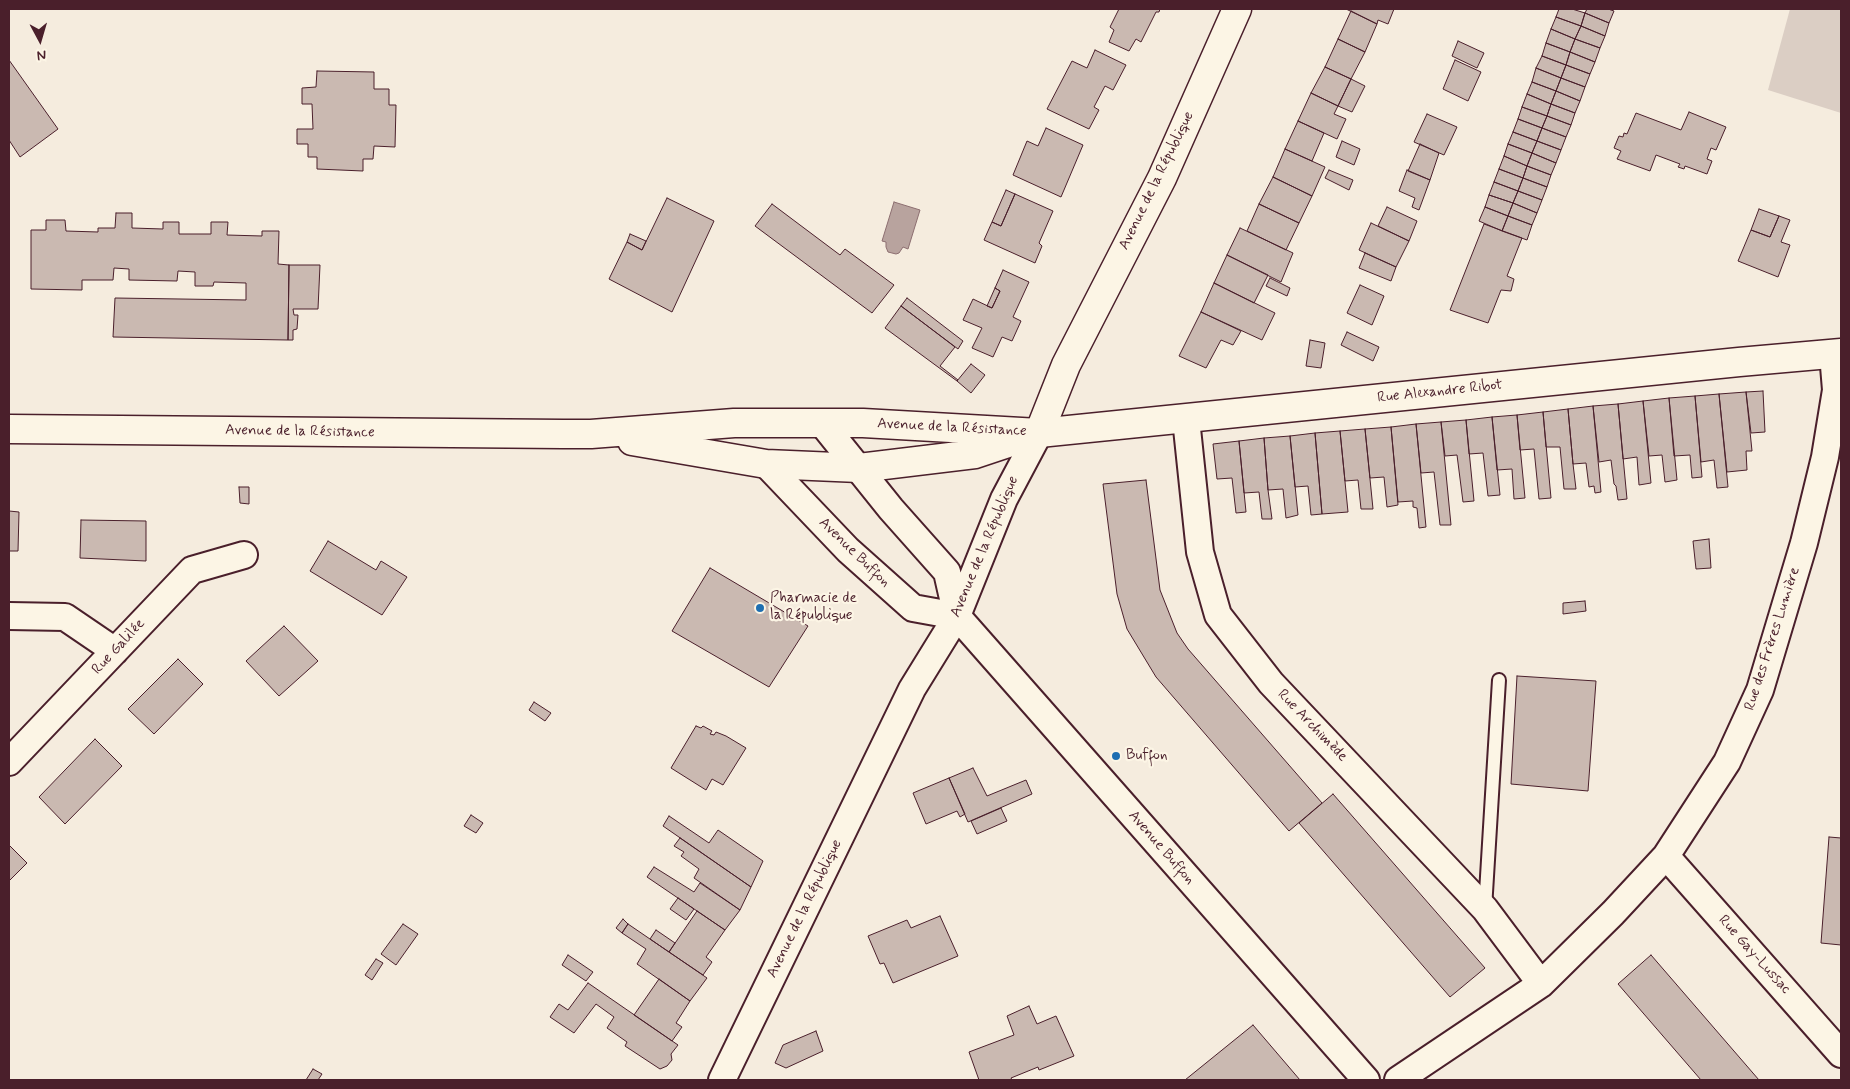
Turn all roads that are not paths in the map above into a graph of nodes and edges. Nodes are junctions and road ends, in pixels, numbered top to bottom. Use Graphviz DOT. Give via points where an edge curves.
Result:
graph roads {
  1 [pos="1237,9"];
  2 [pos="1837,353"];
  3 [pos="1186,419"];
  4 [pos="822,423"];
  5 [pos="9,429"];
  6 [pos="1039,433"];
  7 [pos="591,434"];
  8 [pos="766,464"];
  9 [pos="858,468"];
  10 [pos="244,555"];
  11 [pos="9,616"];
  12 [pos="957,616"];
  13 [pos="115,651"];
  14 [pos="1499,680"];
  15 [pos="9,762"];
  16 [pos="1666,856"];
  17 [pos="1486,909"];
  18 [pos="1540,984"];
  19 [pos="1841,1054"];
  20 [pos="722,1080"];
  21 [pos="1366,1080"];
  22 [pos="1398,1080"];
  1 -- 6 [label="main road, Avenue de la République" via="1162,178 1066,365"];
  2 -- 3 [label="main road, Rue Alexandre Ribot"];
  2 -- 16 [label="street, Rue des Frères Lumière" via="1836,390 1825,457 1804,543 1760,690 1727,762"];
  3 -- 6 [label="main road, Rue Alexandre Ribot"];
  3 -- 17 [label="street, Rue Archimède" via="1200,552 1218,615 1271,683"];
  4 -- 6 [label="main road, Avenue de la Résistance"];
  4 -- 7 [label="main road, Avenue de la Résistance" via="734,423"];
  4 -- 9 [label="street, Avenue Buffon"];
  5 -- 7 [label="main road, Avenue de la Résistance"];
  6 -- 9 [label="main road, Avenue de la Résistance" via="975,454"];
  6 -- 12 [label="street, Avenue de la République" via="1004,499"];
  7 -- 8 [label="main road, Avenue de la Résistance"];
  8 -- 9 [label="main road, Avenue de la Résistance"];
  8 -- 12 [label="street, Avenue Buffon" via="848,550 913,608"];
  9 -- 12 [label="street, Avenue Buffon" via="947,572"];
  10 -- 13 [label="street, Rue Galilée" via="192,570"];
  11 -- 13 [label="street" via="65,617"];
  12 -- 20 [label="street, Avenue de la République" via="912,689"];
  12 -- 21 [label="street, Avenue Buffon"];
  13 -- 15 [label="street, Rue Galilée"];
  14 -- 17 [label="lane"];
  16 -- 18 [label="street, Rue des Frères Lumière"];
  16 -- 19 [label="street, Rue Gay-Lussac"];
  17 -- 18 [label="street, Rue Archimède"];
  18 -- 22 [label="street, Rue des Frères Lumière"];
}
